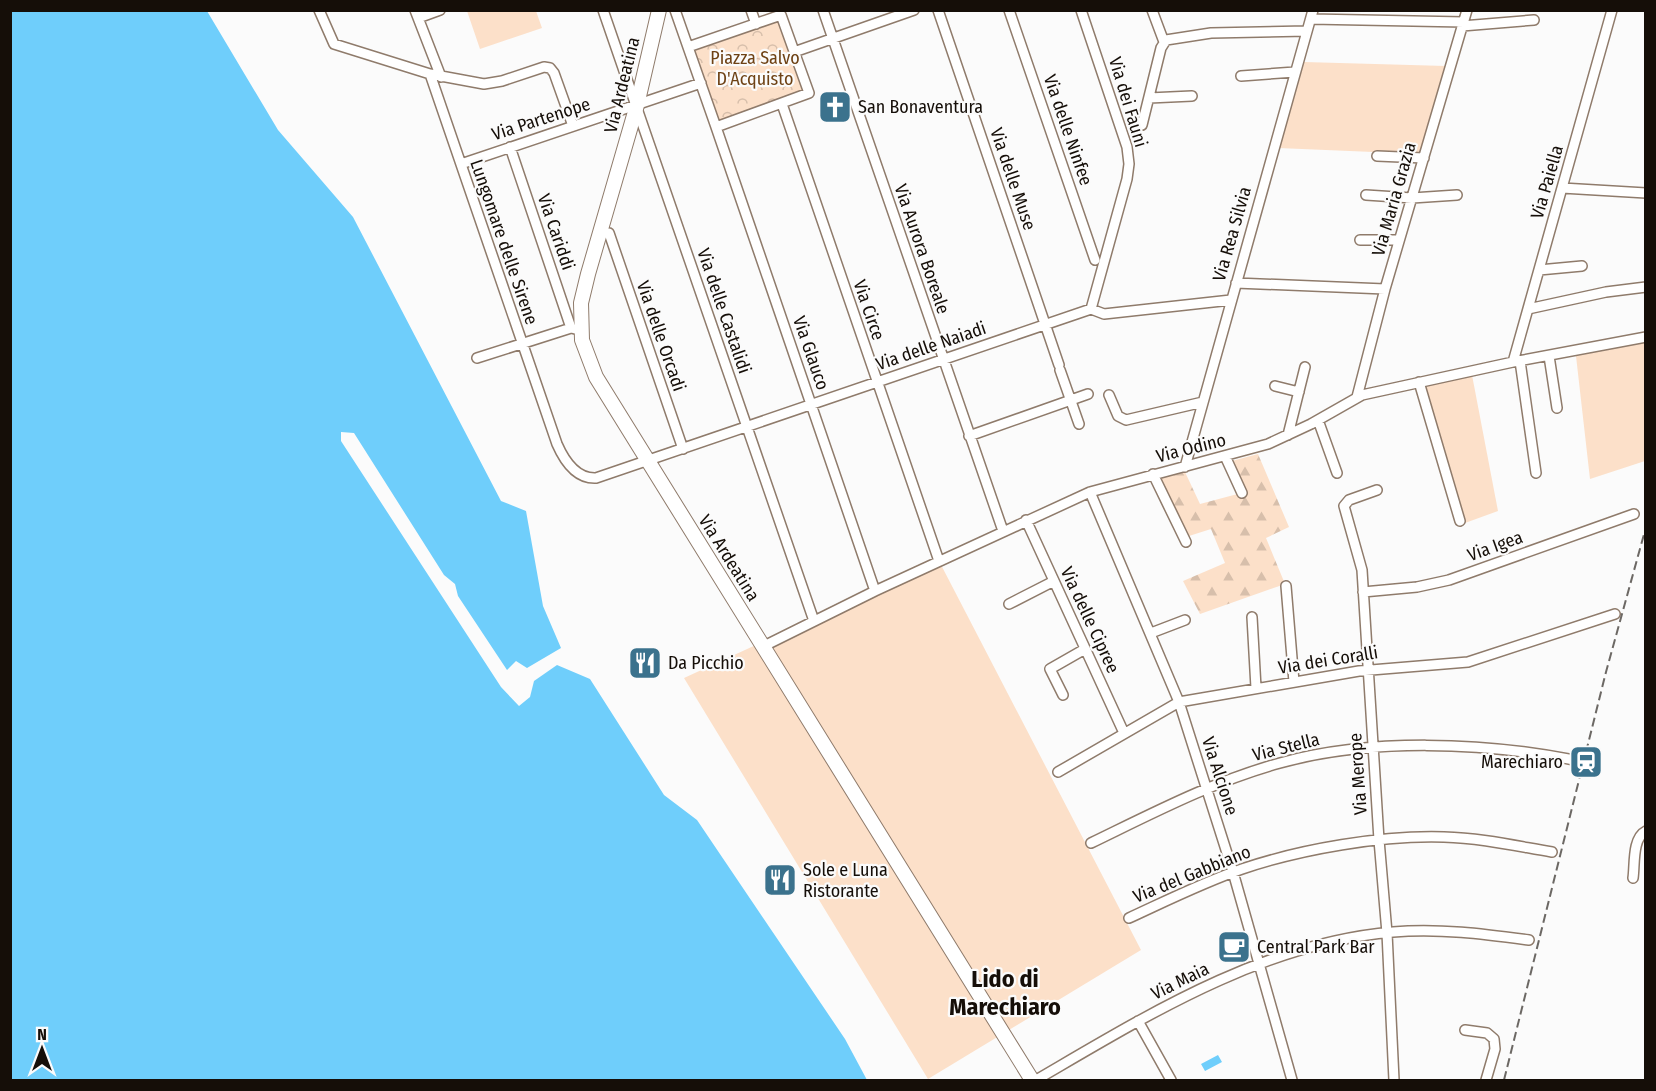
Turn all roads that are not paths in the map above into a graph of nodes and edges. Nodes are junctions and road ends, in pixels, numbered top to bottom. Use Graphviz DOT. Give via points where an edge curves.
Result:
graph roads {
  1 [pos="319,10"];
  2 [pos="440,10"];
  3 [pos="603,10"];
  4 [pos="659,10"];
  5 [pos="675,10"];
  6 [pos="751,10"];
  7 [pos="823,10"];
  8 [pos="915,10"];
  9 [pos="938,10"];
  10 [pos="1009,10"];
  11 [pos="1081,10"];
  12 [pos="1152,10"];
  13 [pos="1467,10"];
  14 [pos="1612,10"];
  15 [pos="416,14"];
  16 [pos="1312,15"];
  17 [pos="1534,20"];
  18 [pos="756,24"];
  19 [pos="1463,24"];
  20 [pos="1307,31"];
  21 [pos="832,39"];
  22 [pos="1164,42"];
  23 [pos="688,47"];
  24 [pos="794,52"];
  25 [pos="1296,72"];
  26 [pos="430,74"];
  27 [pos="1241,76"];
  28 [pos="441,77"];
  29 [pos="701,83"];
  30 [pos="1192,96"];
  31 [pos="1149,99"];
  32 [pos="782,104"];
  33 [pos="636,105"];
  34 [pos="1142,125"];
  35 [pos="573,126"];
  36 [pos="716,127"];
  37 [pos="510,147"];
  38 [pos="1377,156"];
  39 [pos="1424,158"];
  40 [pos="461,164"];
  41 [pos="1562,188"];
  42 [pos="1646,193"];
  43 [pos="1366,195"];
  44 [pos="1457,195"];
  45 [pos="1412,198"];
  46 [pos="609,233"];
  47 [pos="1360,240"];
  48 [pos="1399,240"];
  49 [pos="1095,260"];
  50 [pos="1582,266"];
  51 [pos="1539,270"];
  52 [pos="1236,283"];
  53 [pos="1646,287"];
  54 [pos="1385,289"];
  55 [pos="1231,300"];
  56 [pos="1091,309"];
  57 [pos="1528,309"];
  58 [pos="1044,324"];
  59 [pos="576,329"];
  60 [pos="1646,337"];
  61 [pos="522,344"];
  62 [pos="1549,356"];
  63 [pos="477,358"];
  64 [pos="942,360"];
  65 [pos="1516,362"];
  66 [pos="1305,367"];
  67 [pos="876,382"];
  68 [pos="1419,382"];
  69 [pos="1275,386"];
  70 [pos="1299,392"];
  71 [pos="1088,394"];
  72 [pos="1109,395"];
  73 [pos="1358,397"];
  74 [pos="1071,400"];
  75 [pos="1203,402"];
  76 [pos="811,405"];
  77 [pos="1557,408"];
  78 [pos="1318,420"];
  79 [pos="1079,423"];
  80 [pos="746,427"];
  81 [pos="1288,435"];
  82 [pos="969,436"];
  83 [pos="683,449"];
  84 [pos="1225,456"];
  85 [pos="648,460"];
  86 [pos="1185,467"];
  87 [pos="1536,472"];
  88 [pos="1337,473"];
  89 [pos="1153,474"];
  90 [pos="1377,490"];
  91 [pos="1090,492"];
  92 [pos="1242,493"];
  93 [pos="1634,514"];
  94 [pos="1026,520"];
  95 [pos="1460,521"];
  96 [pos="1003,531"];
  97 [pos="1186,542"];
  98 [pos="939,561"];
  99 [pos="1054,581"];
  100 [pos="1286,586"];
  101 [pos="875,591"];
  102 [pos="1363,592"];
  103 [pos="1009,604"];
  104 [pos="1615,614"];
  105 [pos="1252,617"];
  106 [pos="1185,620"];
  107 [pos="814,621"];
  108 [pos="1151,633"];
  109 [pos="762,647"];
  110 [pos="1085,649"];
  111 [pos="1368,670"];
  112 [pos="1294,682"];
  113 [pos="1256,688"];
  114 [pos="1064,695"];
  115 [pos="1179,702"];
  116 [pos="1124,733"];
  117 [pos="1373,748"];
  118 [pos="1574,760"];
  119 [pos="1058,772"];
  120 [pos="1208,788"];
  121 [pos="1646,831"];
  122 [pos="1379,840"];
  123 [pos="1091,843"];
  124 [pos="1552,852"];
  125 [pos="1233,872"];
  126 [pos="1634,878"];
  127 [pos="1129,918"];
  128 [pos="1387,933"];
  129 [pos="1529,940"];
  130 [pos="1260,964"];
  131 [pos="1138,1021"];
  132 [pos="1465,1030"];
  133 [pos="1034,1080"];
  134 [pos="1171,1080"];
  135 [pos="1292,1080"];
  136 [pos="1394,1080"];
  137 [pos="1486,1080"];
  1 -- 26 [label="street" via="334,44"];
  2 -- 15 [label="street"];
  3 -- 33 [label="street, Via delle Castalidi"];
  4 -- 33 [label="main road, Via Ardeatina"];
  5 -- 23 [label="street"];
  6 -- 18 [label="street"];
  7 -- 21 [label="street, Via Aurora Boreale"];
  8 -- 21 [label="street"];
  9 -- 58 [label="street, Via delle Muse"];
  10 -- 49 [label="street, Via delle Ninfee"];
  11 -- 56 [label="street, Via dei Fauni" via="1129,159 1128,177"];
  12 -- 22 [label="street"];
  13 -- 19 [label="street, Via Maria Grazia"];
  14 -- 41 [label="street, Via Paiella"];
  15 -- 28 [label="street"];
  16 -- 19 [label="street"];
  16 -- 20 [label="street, Via Rea Silvia"];
  17 -- 19 [label="street"];
  18 -- 23 [label="street"];
  18 -- 24 [label="street" via="781,15"];
  19 -- 39 [label="street, Via Maria Grazia"];
  20 -- 22 [label="street" via="1204,33"];
  20 -- 25 [label="street, Via Rea Silvia"];
  21 -- 24 [label="street"];
  21 -- 64 [label="street, Via Aurora Boreale"];
  22 -- 31 [label="street"];
  23 -- 29 [label="street"];
  24 -- 32 [label="street" via="809,93"];
  25 -- 27 [label="street"];
  25 -- 52 [label="street, Via Rea Silvia"];
  26 -- 28 [label="street"];
  26 -- 40 [label="street, Lungomare delle Sirene"];
  28 -- 35 [label="street" via="484,84 550,68"];
  29 -- 33 [label="street, Via Partenope"];
  29 -- 36 [label="street"];
  30 -- 31 [label="street"];
  31 -- 34 [label="street"];
  32 -- 36 [label="street"];
  32 -- 67 [label="street, Via Circe"];
  33 -- 35 [label="street, Via Partenope"];
  33 -- 59 [label="main road, Via Ardeatina"];
  33 -- 80 [label="street, Via delle Castalidi"];
  35 -- 37 [label="street, Via Partenope"];
  36 -- 76 [label="street, Via Glauco"];
  37 -- 40 [label="street, Via Partenope"];
  37 -- 59 [label="street, Via Cariddi"];
  38 -- 39 [label="street"];
  39 -- 45 [label="street, Via Maria Grazia"];
  40 -- 61 [label="street, Lungomare delle Sirene"];
  41 -- 42 [label="street"];
  41 -- 51 [label="street, Via Paiella"];
  43 -- 45 [label="street"];
  44 -- 45 [label="street"];
  45 -- 48 [label="street, Via Maria Grazia"];
  46 -- 83 [label="street, Via delle Orcadi"];
  47 -- 48 [label="street"];
  48 -- 54 [label="street, Via Maria Grazia"];
  50 -- 51 [label="street"];
  51 -- 57 [label="street, Via Paiella"];
  52 -- 54 [label="street"];
  52 -- 55 [label="street, Via Rea Silvia"];
  53 -- 57 [label="street"];
  54 -- 73 [label="street, Via Maria Grazia"];
  55 -- 56 [label="street, Via delle Naiadi" via="1104,314"];
  55 -- 75 [label="street, Via Rea Silvia"];
  56 -- 58 [label="street, Via delle Naiadi"];
  57 -- 65 [label="street, Via Paiella"];
  58 -- 64 [label="street, Via delle Naiadi"];
  58 -- 74 [label="street, Via delle Muse"];
  59 -- 61 [label="street"];
  59 -- 85 [label="main road, Via Ardeatina" via="593,371"];
  60 -- 62 [label="street, Via Odino"];
  61 -- 63 [label="street"];
  61 -- 85 [label="street, Lungomare delle Sirene" via="559,449 576,472 596,478"];
  62 -- 65 [label="street, Via Odino"];
  62 -- 77 [label="street"];
  64 -- 67 [label="street, Via delle Naiadi"];
  64 -- 82 [label="street, Via Aurora Boreale"];
  65 -- 68 [label="street, Via Odino"];
  65 -- 87 [label="street"];
  66 -- 70 [label="street"];
  67 -- 76 [label="street, Via delle Naiadi"];
  67 -- 98 [label="street, Via Circe"];
  68 -- 73 [label="street, Via Odino"];
  68 -- 95 [label="street"];
  69 -- 70 [label="street"];
  70 -- 81 [label="street"];
  71 -- 74 [label="street"];
  72 -- 75 [label="street" via="1118,416 1126,420"];
  73 -- 78 [label="street, Via Odino"];
  74 -- 79 [label="street, Via delle Muse"];
  74 -- 82 [label="street"];
  75 -- 86 [label="street, Via Rea Silvia"];
  76 -- 80 [label="street, Via delle Naiadi"];
  76 -- 101 [label="street, Via Glauco"];
  78 -- 81 [label="street, Via Odino"];
  78 -- 88 [label="street"];
  80 -- 83 [label="street, Via delle Naiadi"];
  80 -- 107 [label="street, Via delle Castalidi"];
  81 -- 84 [label="street, Via Odino"];
  82 -- 96 [label="street, Via Aurora Boreale"];
  83 -- 85 [label="street, Via delle Naiadi"];
  84 -- 86 [label="street, Via Odino"];
  84 -- 92 [label="street"];
  85 -- 109 [label="main road, Via Ardeatina"];
  86 -- 89 [label="street, Via Odino"];
  89 -- 91 [label="street, Via Odino"];
  89 -- 97 [label="street, Via Odino"];
  90 -- 102 [label="street, Via Merope" via="1349,500 1344,506 1360,558"];
  91 -- 94 [label="street, Via Odino"];
  91 -- 108 [label="street, Via Alcione"];
  93 -- 102 [label="street, Via Igea" via="1449,580"];
  94 -- 96 [label="street, Via Odino"];
  94 -- 99 [label="street, Via delle Cipree"];
  96 -- 98 [label="street, Via Odino"];
  98 -- 101 [label="street, Via Odino"];
  99 -- 103 [label="street"];
  99 -- 110 [label="street, Via delle Cipree"];
  100 -- 112 [label="street"];
  101 -- 107 [label="street, Via Odino"];
  102 -- 111 [label="street, Via Merope"];
  104 -- 111 [label="street, Via dei Coralli" via="1468,662"];
  105 -- 113 [label="street"];
  106 -- 108 [label="street"];
  107 -- 109 [label="street, Via Odino"];
  108 -- 115 [label="street, Via Alcione"];
  109 -- 133 [label="main road, Via Ardeatina"];
  110 -- 114 [label="street" via="1050,669"];
  110 -- 116 [label="street, Via delle Cipree"];
  111 -- 112 [label="street, Via dei Coralli"];
  111 -- 117 [label="street, Via Merope"];
  112 -- 113 [label="street, Via dei Coralli"];
  113 -- 115 [label="street, Via dei Coralli"];
  115 -- 116 [label="street, Via dei Coralli"];
  115 -- 120 [label="street, Via Alcione"];
  116 -- 119 [label="street, Via dei Coralli"];
  117 -- 118 [label="street, Via Stella" via="1482,748"];
  117 -- 120 [label="street, Via Stella" via="1286,762"];
  117 -- 122 [label="street, Via Merope"];
  120 -- 123 [label="street, Via Stella"];
  120 -- 125 [label="street, Via Alcione"];
  121 -- 126 [label="street" via="1638,839"];
  122 -- 124 [label="street, Via del Gabbiano" via="1446,837"];
  122 -- 125 [label="street, Via del Gabbiano" via="1285,857"];
  122 -- 128 [label="street, Via Merope"];
  125 -- 127 [label="street, Via del Gabbiano"];
  125 -- 130 [label="street, Via Alcione"];
  128 -- 129 [label="street, Via Maia" via="1454,932"];
  128 -- 130 [label="street, Via Maia" via="1322,945"];
  128 -- 136 [label="street, Via Merope"];
  130 -- 131 [label="street, Via Maia"];
  130 -- 135 [label="street, Via Alcione"];
  131 -- 133 [label="street, Via Maia"];
  131 -- 134 [label="street"];
  132 -- 137 [label="street" via="1487,1033 1494,1039"];
}
